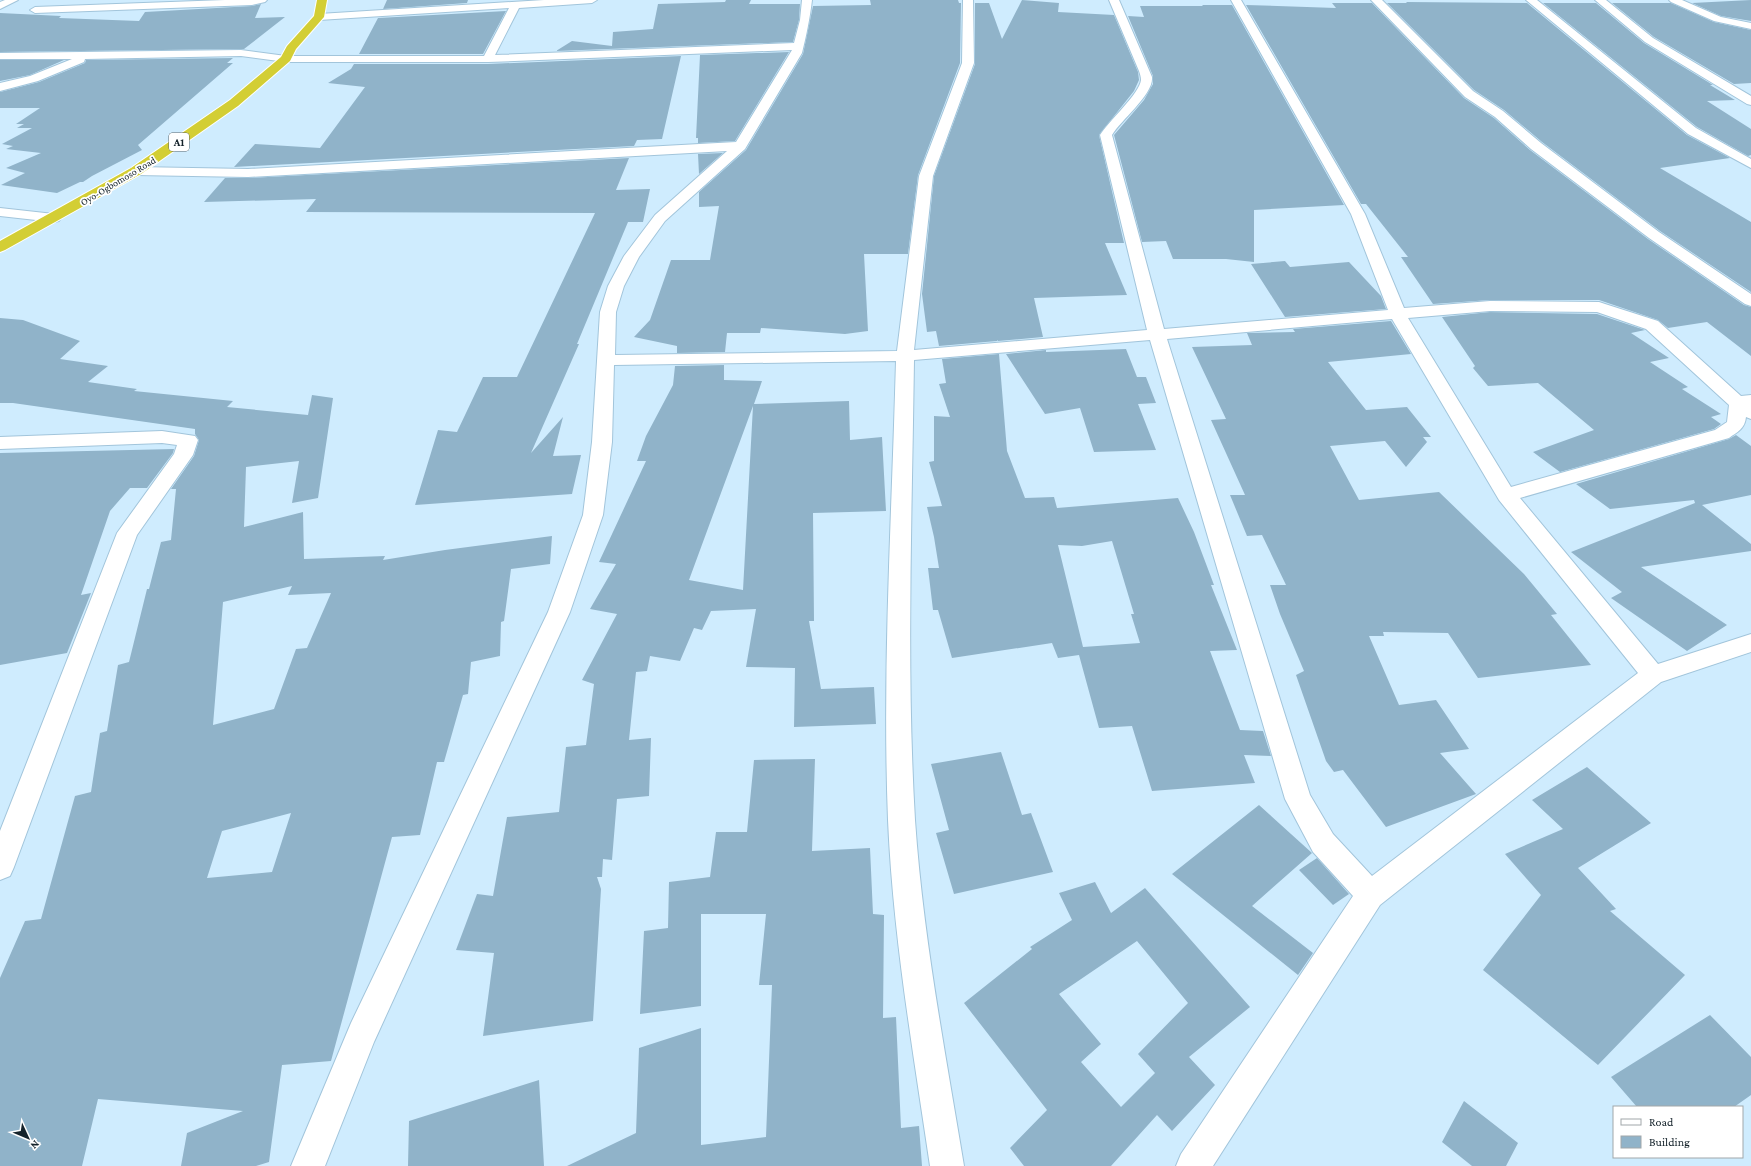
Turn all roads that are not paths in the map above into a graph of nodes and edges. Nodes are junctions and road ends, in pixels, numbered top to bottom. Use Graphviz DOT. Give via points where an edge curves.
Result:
graph roads {
  1 [pos="13,0"];
  2 [pos="262,0"];
  3 [pos="322,0"];
  4 [pos="442,0"];
  5 [pos="592,0"];
  6 [pos="807,0"];
  7 [pos="968,0"];
  8 [pos="1114,0"];
  9 [pos="1236,0"];
  10 [pos="1376,0"];
  11 [pos="1531,0"];
  12 [pos="1600,0"];
  13 [pos="1674,0"];
  14 [pos="516,4"];
  15 [pos="0,6"];
  16 [pos="35,10"];
  17 [pos="436,10"];
  18 [pos="319,17"];
  19 [pos="1751,26"];
  20 [pos="800,46"];
  21 [pos="0,56"];
  22 [pos="87,56"];
  23 [pos="488,58"];
  24 [pos="286,59"];
  25 [pos="0,87"];
  26 [pos="1751,101"];
  27 [pos="740,146"];
  28 [pos="1751,164"];
  29 [pos="136,171"];
  30 [pos="0,212"];
  31 [pos="54,218"];
  32 [pos="0,247"];
  33 [pos="1751,301"];
  34 [pos="1398,315"];
  35 [pos="1157,335"];
  36 [pos="905,356"];
  37 [pos="606,360"];
  38 [pos="1747,405"];
  39 [pos="0,443"];
  40 [pos="1506,495"];
  41 [pos="1751,643"];
  42 [pos="1653,675"];
  43 [pos="0,867"];
  44 [pos="1370,895"];
  45 [pos="308,1166"];
  46 [pos="947,1166"];
  47 [pos="1193,1166"];
  1 -- 15 [label="street"];
  2 -- 16 [label="street"];
  3 -- 18 [label="highway"];
  4 -- 17 [label="street"];
  5 -- 14 [label="street"];
  6 -- 20 [label="street"];
  7 -- 36 [label="street" via="968,63 926,176"];
  8 -- 35 [label="street" via="1147,80 1140,95 1111,124 1106,135"];
  9 -- 34 [label="street" via="1358,214"];
  10 -- 33 [label="street" via="1469,94 1499,114 1536,146 1654,235"];
  11 -- 28 [label="street" via="1692,131"];
  12 -- 26 [label="street" via="1649,40"];
  13 -- 19 [label="street" via="1718,19"];
  14 -- 17 [label="street"];
  14 -- 23 [label="street"];
  17 -- 18 [label="street"];
  18 -- 24 [label="highway, Oyo-Ogbomoso Road / A1" via="291,48"];
  20 -- 23 [label="street"];
  20 -- 27 [label="street"];
  21 -- 22 [label="street"];
  22 -- 24 [label="street" via="241,53"];
  22 -- 25 [label="street" via="34,80"];
  23 -- 24 [label="street"];
  24 -- 29 [label="highway, Oyo-Ogbomoso Road / A1" via="234,103"];
  27 -- 29 [label="street" via="248,173"];
  27 -- 37 [label="street" via="660,218 632,256 616,286 608,312"];
  29 -- 31 [label="highway, Oyo-Ogbomoso Road / A1"];
  30 -- 31 [label="street"];
  31 -- 32 [label="highway, Oyo-Ogbomoso Road / A1"];
  34 -- 35 [label="street"];
  34 -- 38 [label="street" via="1490,306 1599,306 1652,325"];
  34 -- 40 [label="street"];
  35 -- 36 [label="street"];
  35 -- 44 [label="street" via="1298,799 1323,843"];
  36 -- 37 [label="street"];
  36 -- 46 [label="street" via="898,707 902,821 913,946"];
  37 -- 45 [label="street" via="602,442 594,515 559,612 362,1034"];
  38 -- 40 [label="street" via="1736,424 1722,434"];
  39 -- 43 [label="street" via="162,436 188,440 184,455 127,533"];
  40 -- 42 [label="street"];
  41 -- 42 [label="street"];
  42 -- 44 [label="street"];
  44 -- 47 [label="street"];
}
